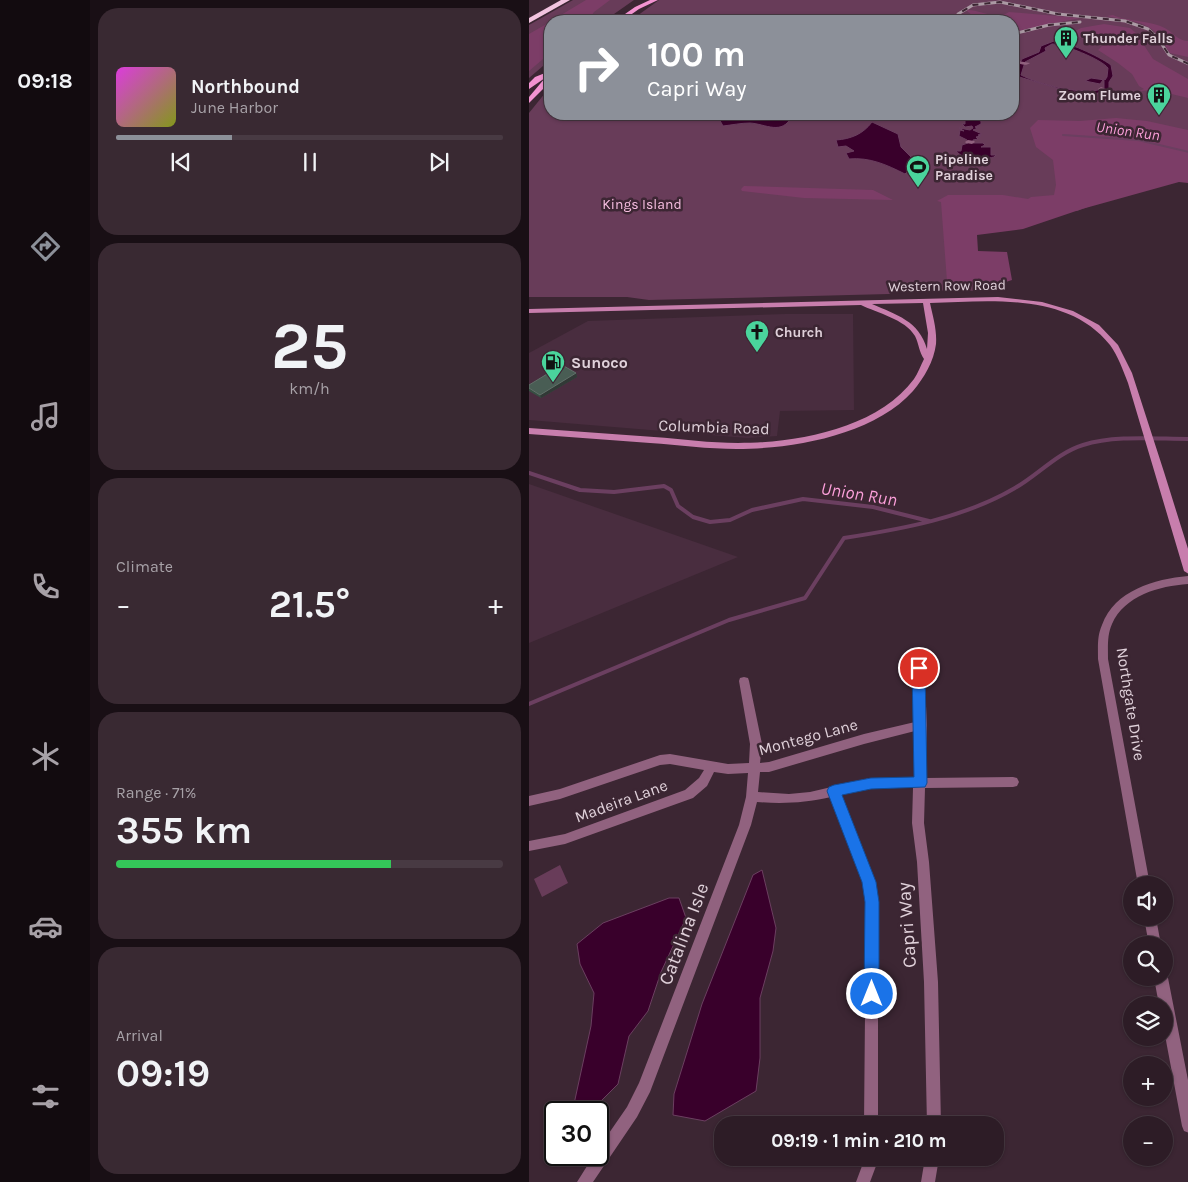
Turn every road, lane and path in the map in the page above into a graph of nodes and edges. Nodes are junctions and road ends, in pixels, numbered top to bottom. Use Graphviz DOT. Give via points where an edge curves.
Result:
graph roads {
  1 [pos="553,0"];
  2 [pos="566,0"];
  3 [pos="643,0"];
  4 [pos="655,0"];
  5 [pos="637,8"];
  6 [pos="529,14"];
  7 [pos="627,15"];
  8 [pos="529,21"];
  9 [pos="544,76"];
  10 [pos="544,84"];
  11 [pos="529,87"];
  12 [pos="1101,89"];
  13 [pos="1109,92"];
  14 [pos="529,101"];
  15 [pos="926,300"];
  16 [pos="861,302"];
  17 [pos="529,311"];
  18 [pos="928,359"];
  19 [pos="529,431"];
  20 [pos="1188,571"];
  21 [pos="1188,580"];
  22 [pos="919,668"];
  23 [pos="745,681"];
  24 [pos="921,725"];
  25 [pos="711,767"];
  26 [pos="754,769"];
  27 [pos="1013,782"];
  28 [pos="921,783"];
  29 [pos="834,791"];
  30 [pos="752,797"];
  31 [pos="529,802"];
  32 [pos="529,846"];
  33 [pos="1143,876"];
  34 [pos="1162,986"];
  35 [pos="871,1116"];
  36 [pos="934,1116"];
  37 [pos="1188,1126"];
  38 [pos="869,1166"];
  39 [pos="930,1166"];
  40 [pos="584,1182"];
  41 [pos="863,1182"];
  42 [pos="927,1182"];
  1 -- 6 [label="highway"];
  2 -- 8 [label="highway"];
  3 -- 5 [label="main road"];
  4 -- 5 [label="main road"];
  5 -- 7 [label="main road"];
  9 -- 11 [label="main road"];
  10 -- 14 [label="main road"];
  12 -- 13 [label="street"];
  15 -- 16 [label="street, Western Row Road"];
  15 -- 18 [label="street, Columbia Road" via="932,341"];
  15 -- 20 [label="street, Western Row Road" via="1016,299 1063,310 1101,331 1117,349 1137,401"];
  16 -- 17 [label="street, Western Row Road"];
  16 -- 18 [label="street" via="900,318 921,338 923,352"];
  18 -- 19 [label="street, Columbia Road" via="910,389 874,417 825,436 796,442 737,446"];
  21 -- 33 [label="street, Northgate Drive" via="1156,584 1137,591 1110,619 1103,637 1103,658"];
  22 -- 24 [label="street, Capri Way"];
  23 -- 26 [label="street, Catalina Isle" via="756,744"];
  24 -- 26 [label="street, Montego Lane"];
  24 -- 28 [label="street, Capri Way"];
  25 -- 26 [label="street, Montego Lane"];
  25 -- 31 [label="street, Montego Lane" via="660,760"];
  25 -- 32 [label="street, Madeira Lane" via="703,782 689,794 565,839"];
  26 -- 30 [label="street, Catalina Isle"];
  27 -- 28 [label="street"];
  28 -- 29 [label="street" via="871,784"];
  28 -- 36 [label="street, Capri Way" via="918,823 927,914"];
  29 -- 30 [label="street" via="789,799"];
  29 -- 35 [label="street" via="869,882 872,902"];
  30 -- 40 [label="street, Catalina Isle" via="737,849 645,1087 632,1112"];
  34 -- 37 [label="street"];
  38 -- 41 [label="street"];
  39 -- 42 [label="street"];
}
